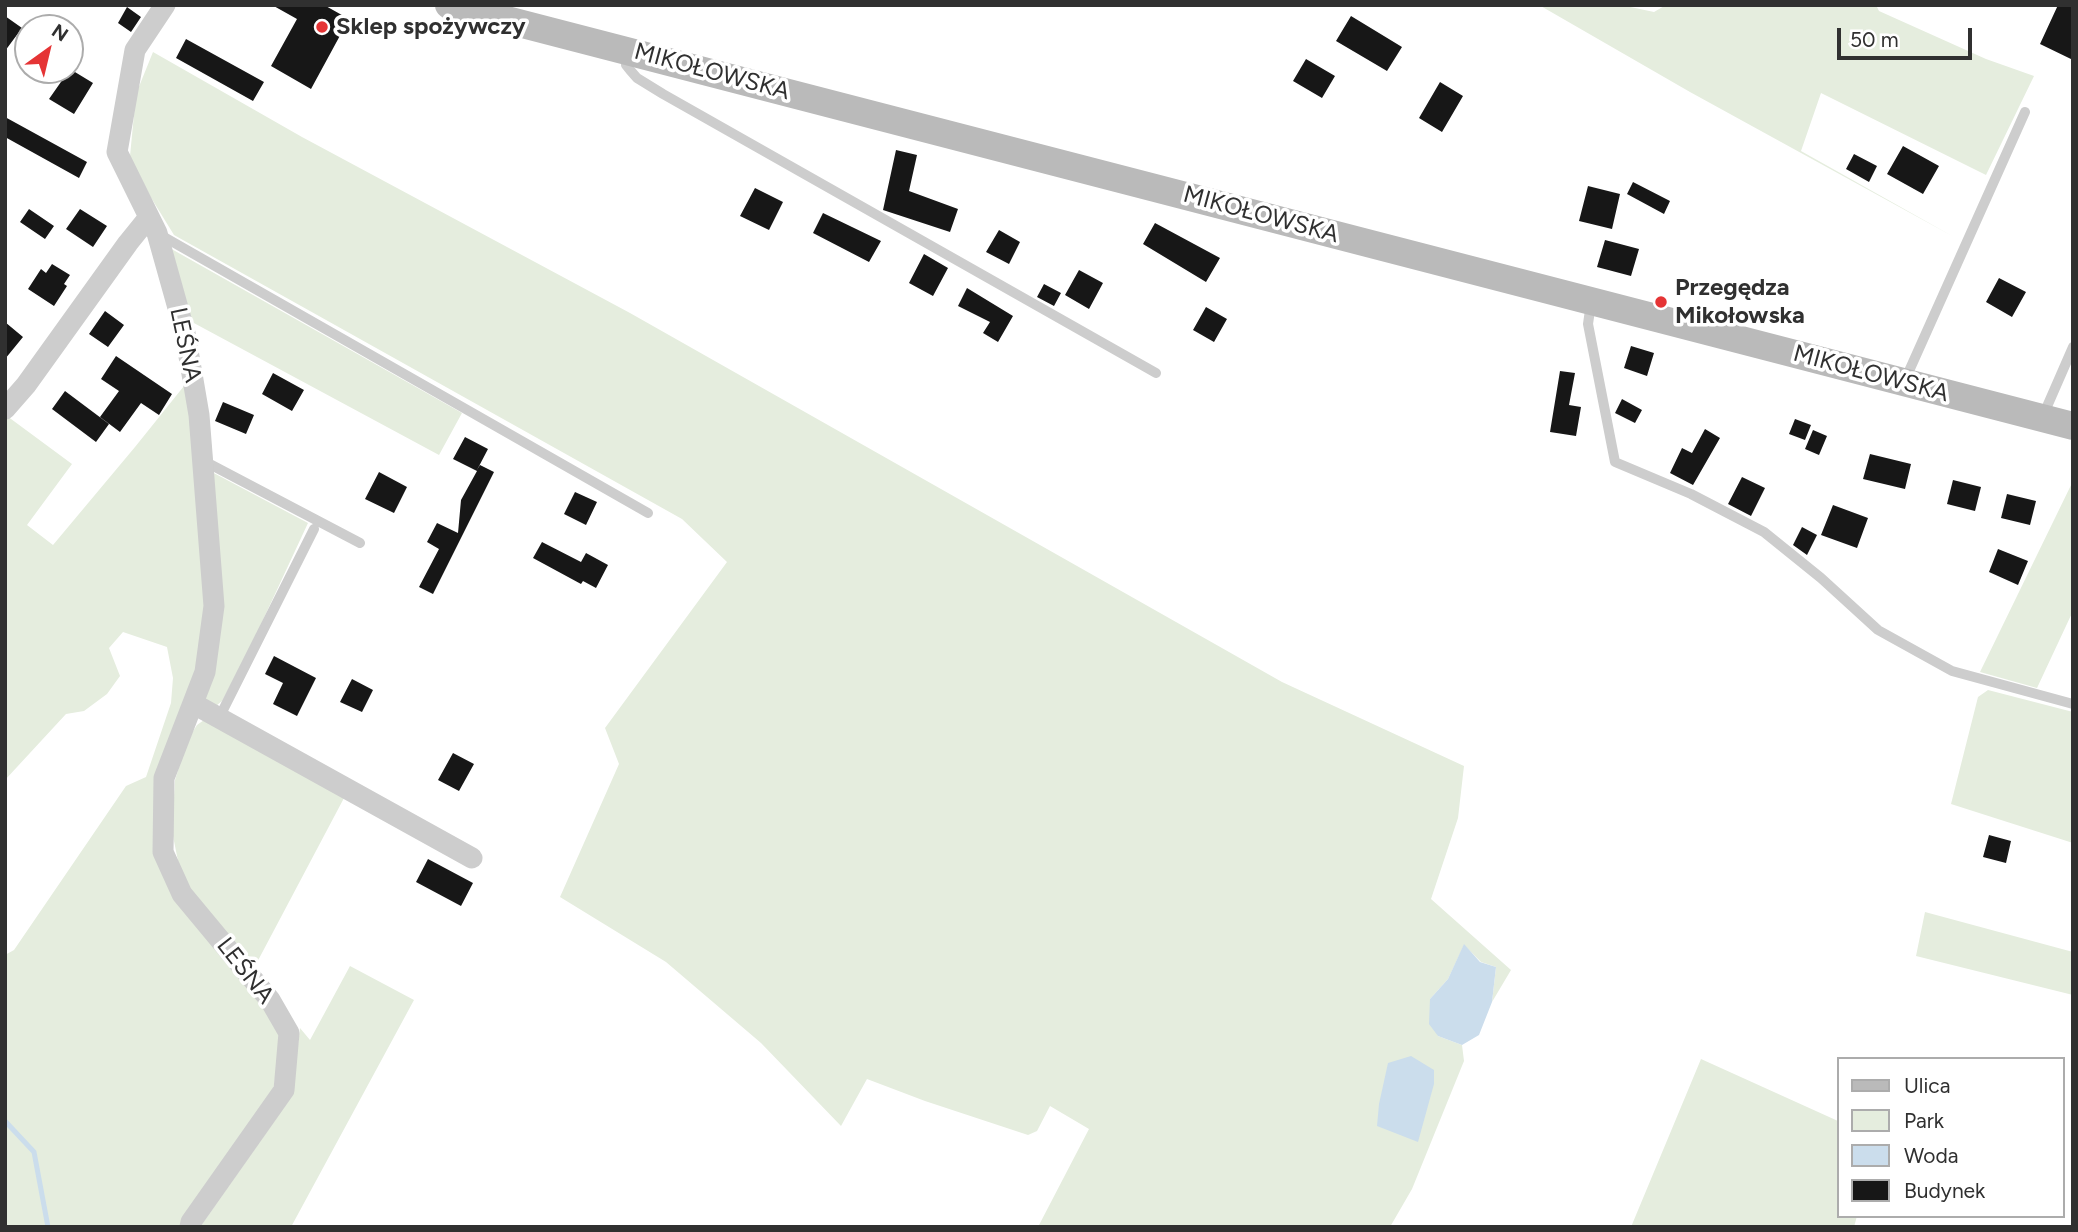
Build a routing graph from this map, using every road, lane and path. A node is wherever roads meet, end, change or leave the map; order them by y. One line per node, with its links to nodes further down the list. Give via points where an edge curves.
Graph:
1 (165, 5): 5 (street, LEŚNA, via 135,50 117,152)
2 (449, 5): 3 (main road, MIKOŁOWSKA)
3 (629, 51): 6 (main road, MIKOŁOWSKA); 8 (lane, via 626,65 663,94)
4 (2025, 112): 9 (lane)
5 (153, 225): 10 (street, via 128,243); 13 (street, LEŚNA, via 185,333); 14 (lane)
6 (1592, 300): 9 (main road, MIKOŁOWSKA); 18 (lane, via 1588,324 1615,463 1764,532 1878,630 1952,671)
7 (2073, 347): 11 (lane)
8 (1156, 373)
9 (1904, 383): 11 (main road, MIKOŁOWSKA)
10 (5, 410)
11 (2042, 418): 12 (main road, MIKOŁOWSKA)
12 (2073, 426)
13 (202, 460): 16 (lane); 17 (street, LEŚNA, via 214,606 205,672)
14 (648, 513)
15 (314, 530): 19 (lane)
16 (360, 543)
17 (194, 704): 19 (street); 21 (street, LEŚNA, via 164,778 163,852 182,894 270,1000 289,1033 284,1090)
18 (2073, 704)
19 (219, 718): 20 (street)
20 (472, 858)
21 (190, 1227)

